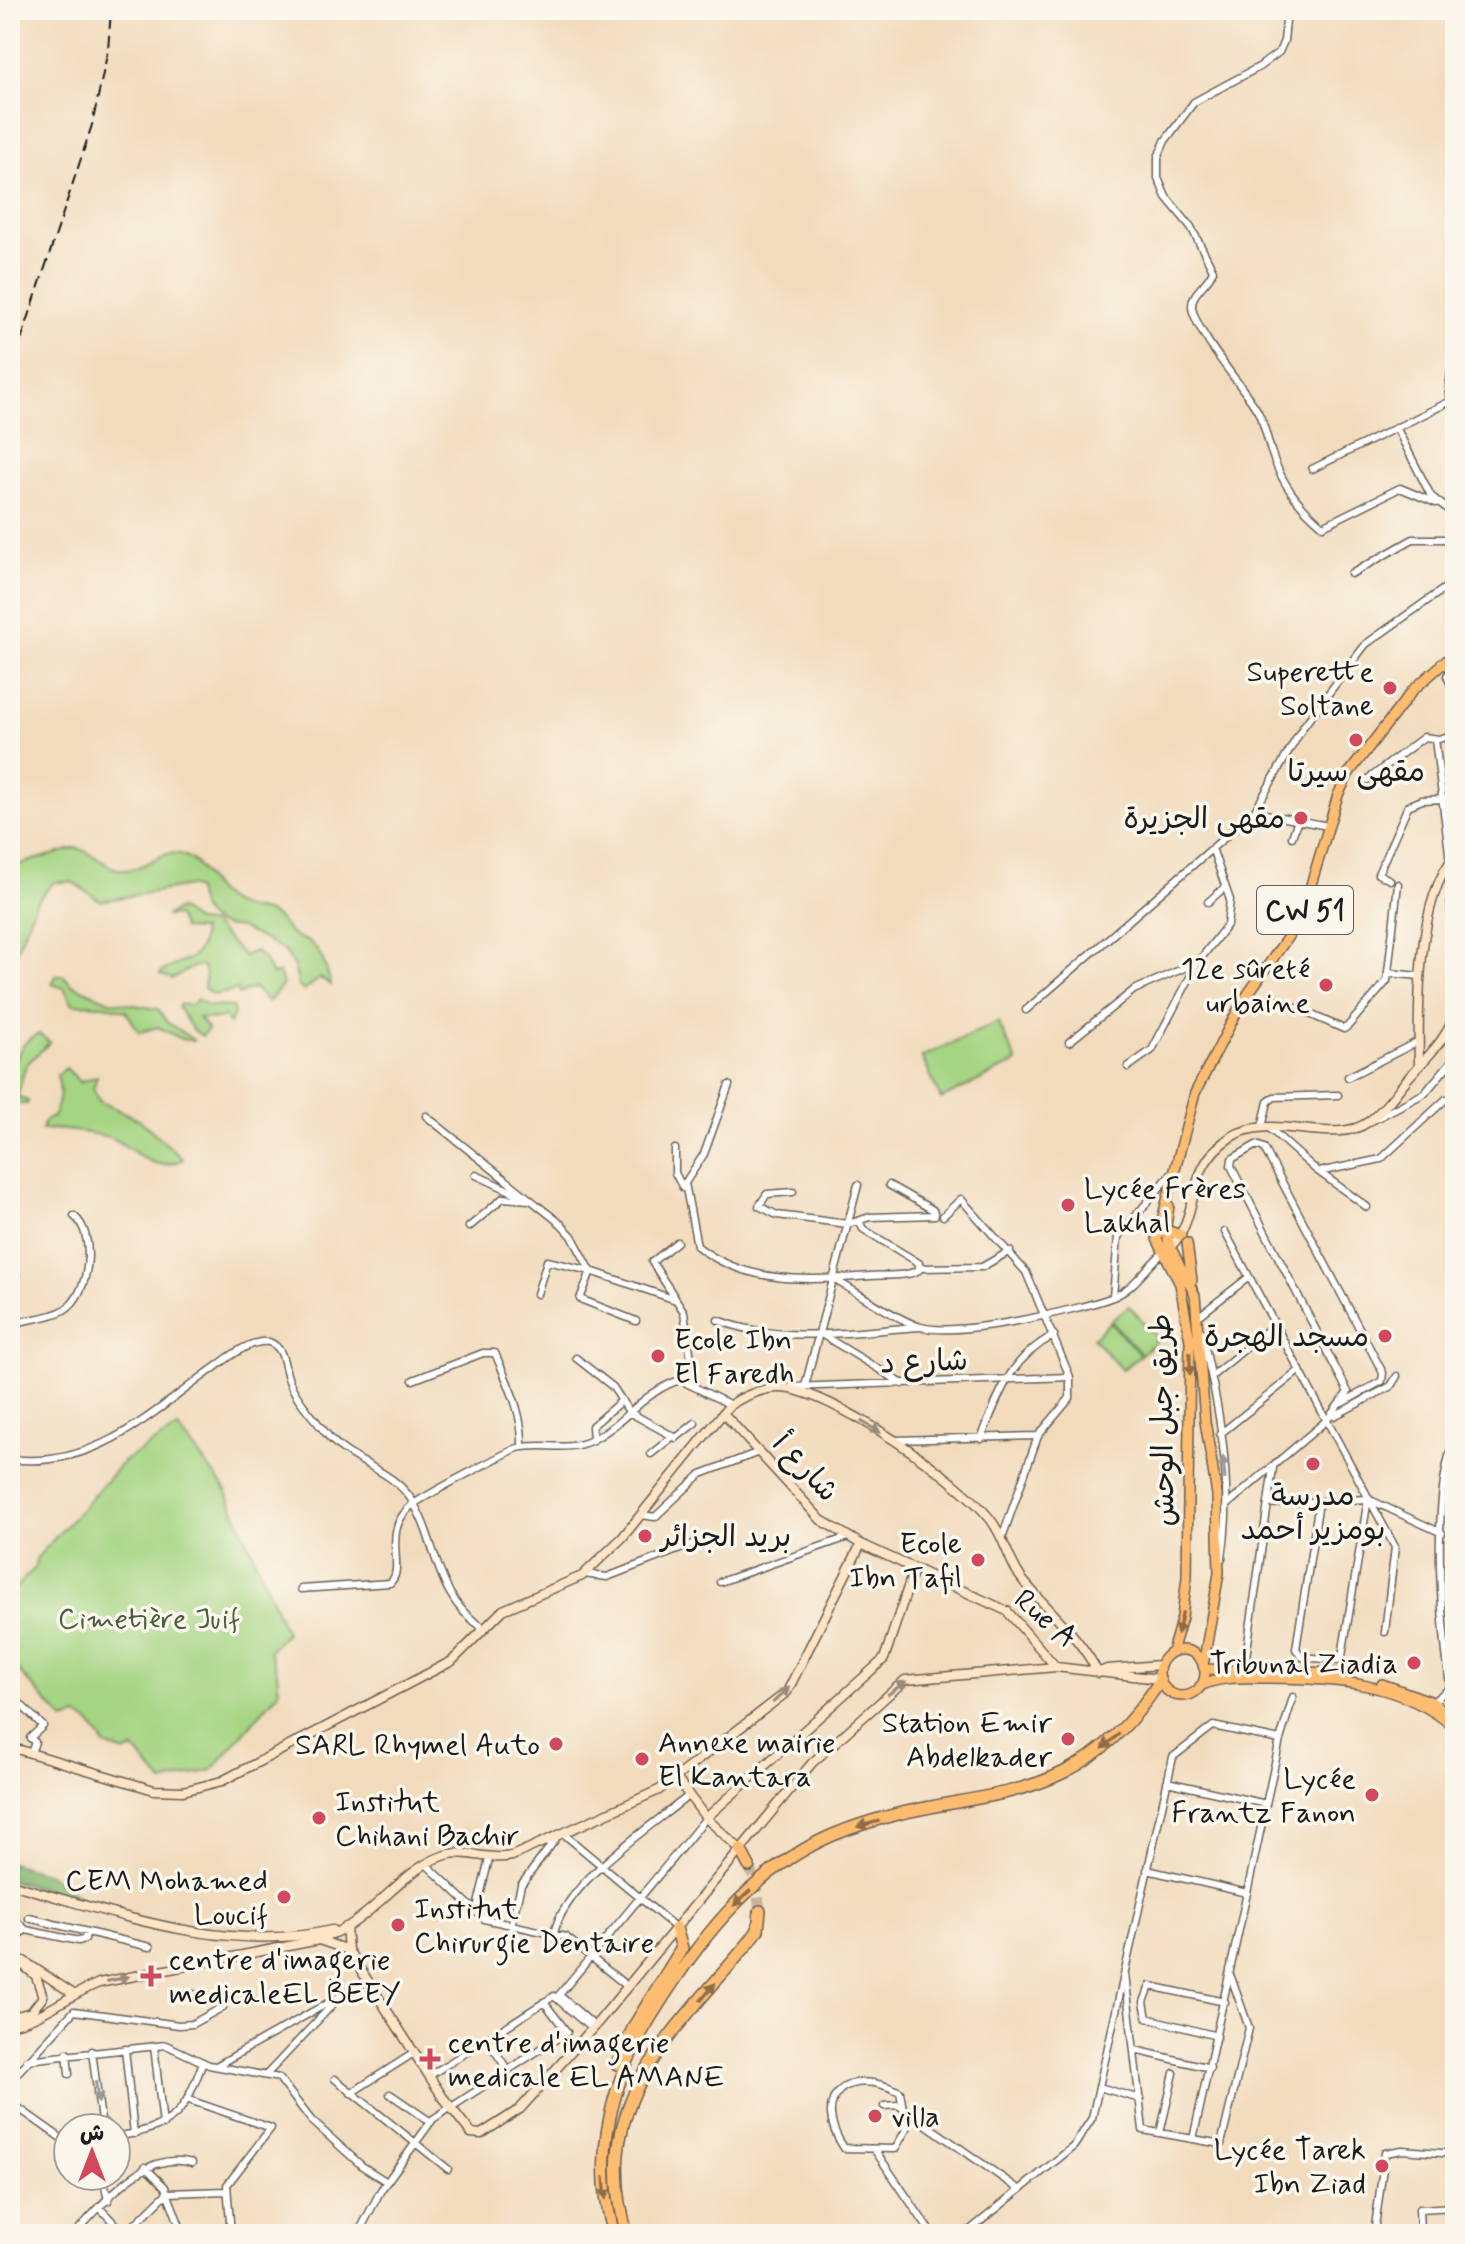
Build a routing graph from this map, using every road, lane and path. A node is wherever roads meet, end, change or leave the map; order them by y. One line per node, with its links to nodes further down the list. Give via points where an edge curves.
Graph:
1 (1287, 10): 7 (street, via 1279,52 1194,102 1158,157 1158,178 1166,197 1191,227 1213,270 1193,298 1192,311 1227,372 1258,412 1289,492 1323,526 1400,488)
2 (1455, 344): 3 (street)
3 (1451, 401): 4 (street); 5 (street)
4 (1455, 410)
5 (1396, 427): 6 (street); 7 (street)
6 (1312, 469)
7 (1436, 503): 8 (street)
8 (1455, 515)
9 (1455, 539): 10 (street, via 1413,539)
10 (1351, 574)
11 (1455, 581): 21 (street, via 1366,644 1303,727)
12 (1455, 653): 13 (main road, طريق جبل الوحش / CW 51)
13 (1441, 663): 14 (main road); 24 (main road, طريق جبل الوحش / CW 51, via 1413,690 1349,773)
14 (1453, 670): 15 (street, via 1447,676)
15 (1455, 685)
16 (1455, 734): 17 (street)
17 (1435, 739): 18 (street, via 1424,737); 19 (street)
18 (1367, 780)
19 (1444, 799): 23 (street); 28 (street, via 1414,802 1403,814 1378,874)
20 (1455, 810): 23 (street)
21 (1254, 812): 22 (street); 26 (street)
22 (1298, 820): 24 (street); 25 (street)
23 (1446, 820): 27 (street)
24 (1328, 826): 53 (main road, طريق جبل الوحش / CW 51, via 1301,918 1241,1004 1195,1093)
25 (1292, 837)
26 (1212, 848): 30 (street); 38 (street)
27 (1452, 859): 31 (main road); 36 (main road, via 1438,882)
28 (1390, 880)
29 (1398, 884): 34 (street)
30 (1225, 887): 32 (street); 33 (street, via 1231,909 1227,925)
31 (1453, 889): 35 (main road)
32 (1208, 902)
33 (1198, 962): 41 (street, via 1134,990); 43 (street, via 1152,1050)
34 (1389, 973): 36 (street); 37 (street, via 1384,987 1344,1029)
35 (1455, 975)
36 (1419, 976): 40 (main road)
37 (1275, 999)
38 (1026, 1010)
39 (1455, 1013): 44 (main road)
40 (1419, 1041): 44 (main road); 45 (street)
41 (1069, 1042)
42 (1455, 1057): 50 (street, via 1425,1093)
43 (1128, 1067)
44 (1419, 1067): 50 (main road)
45 (1348, 1077)
46 (729, 1085): 59 (street)
47 (1338, 1095): 51 (street, via 1274,1097 1268,1102)
48 (1446, 1099): 54 (street, via 1381,1159)
49 (426, 1116): 61 (street)
50 (1368, 1123): 51 (main road, via 1341,1130)
51 (1265, 1127): 54 (street); 70 (main road, via 1234,1135 1205,1163 1195,1180)
52 (675, 1149): 59 (street, via 675,1173)
53 (1175, 1170): 56 (main road, طريق جبل الوحش / CW 51); 84 (street, via 1118,1237)
54 (1319, 1172): 62 (street)
55 (476, 1175): 61 (street)
56 (1171, 1182): 68 (main road); 75 (main road, طريق جبل الوحش, via 1157,1239)
57 (858, 1185): 66 (street)
58 (889, 1185): 65 (street, via 935,1215)
59 (685, 1191): 72 (street)
60 (793, 1192): 66 (street, via 767,1194 759,1206 777,1215)
61 (530, 1200): 67 (street, via 503,1198); 77 (street, via 572,1236)
62 (1367, 1207)
63 (74, 1216): 91 (street, via 88,1240 75,1298 63,1310)
64 (943, 1216): 73 (street, via 961,1199)
65 (859, 1221): 66 (street); 76 (street)
66 (848, 1224): 80 (street)
67 (469, 1227)
68 (1166, 1230): 70 (main road); 75 (main road)
69 (1225, 1232): 79 (street)
70 (1184, 1239): 75 (main road); 81 (main road)
71 (677, 1242): 85 (street, via 652,1262)
72 (697, 1246): 74 (street); 80 (street, via 754,1273)
73 (1010, 1251): 76 (street, via 982,1267); 86 (street)
74 (688, 1253)
75 (1169, 1255): 81 (main road); 84 (street); 142 (main road, طريق جبل الوحش, one-way to 142, via 1186,1301 1191,1395 1187,1577)
76 (920, 1268): 80 (street, via 914,1273)
77 (591, 1271): 83 (street, via 547,1261); 85 (street); 88 (street, via 580,1299)
78 (16, 1275): 82 (street)
79 (1249, 1277): 89 (street); 90 (street)
80 (835, 1280): 92 (street); 93 (street)
81 (1192, 1284): 89 (main road)
82 (10, 1285)
83 (537, 1294)
84 (1113, 1297): 86 (street)
85 (676, 1300): 103 (street, via 684,1312)
86 (1045, 1314): 92 (street, via 999,1324); 94 (street)
87 (718, 1320): 93 (street, via 758,1332)
88 (636, 1321)
89 (1200, 1322): 97 (street, طريق جبل الوحش); 136 (main road, طريق جبل الوحش)
90 (1275, 1324): 96 (street); 97 (street)
91 (10, 1325)
92 (920, 1327): 93 (street)
93 (818, 1333): 102 (street); 104 (street)
94 (1054, 1335): 99 (street); 101 (street, via 1032,1347)
95 (576, 1358): 105 (street, via 613,1387)
96 (1300, 1370): 110 (street); 112 (street)
97 (1212, 1376): 112 (street, طريق جبل الوحش)
98 (1397, 1376): 110 (street, via 1391,1386)
99 (1070, 1377): 101 (street, شارع د); 113 (street, via 1072,1389 1065,1406)
100 (413, 1380): 119 (street, via 495,1353 523,1427)
101 (1006, 1380): 102 (street, شارع د); 116 (street)
102 (903, 1384): 104 (street, شارع د)
103 (695, 1386): 107 (street); 108 (street, via 676,1381 641,1399)
104 (804, 1390): 107 (main road, via 779,1388); 118 (main road, one-way to 118)
105 (620, 1402): 108 (street); 117 (street, via 592,1426)
106 (1342, 1403): 106 (street, via 1347,1385 1231,1166 1232,1159 1256,1145 1264,1148 1383,1373 1382,1381); 110 (street)
107 (731, 1405): 109 (main road)
108 (629, 1412): 115 (street); 117 (street)
109 (723, 1413): 120 (main road, شارع أ); 129 (main road)
110 (1327, 1420): 123 (street); 124 (street)
111 (695, 1423): 115 (street)
112 (1220, 1434): 127 (street, طريق جبل الوحش, one-way to 112)
113 (1038, 1436): 116 (street); 133 (street)
114 (1455, 1437): 130 (street, via 1445,1475)
115 (671, 1438): 121 (street)
116 (981, 1439): 118 (street)
117 (593, 1440): 119 (street, via 568,1447)
118 (892, 1440): 133 (main road, via 972,1500)
119 (522, 1447): 126 (street)
120 (759, 1452): 129 (street, via 701,1474 655,1517); 131 (main road, شارع أ, via 821,1520)
121 (651, 1454)
122 (10, 1459): 126 (street, via 34,1462 97,1449 247,1346 269,1342 278,1347 292,1388 328,1436 357,1461 387,1476)
123 (1273, 1468): 127 (street); 128 (street)
124 (1368, 1499): 125 (street); 130 (street); 141 (street, via 1395,1547); 143 (street, via 1342,1656)
125 (1319, 1502): 128 (street); 143 (street, via 1296,1649 1302,1657)
126 (413, 1503): 139 (street, via 395,1526 396,1573 390,1583); 140 (street, via 459,1610)
127 (1228, 1504): 136 (street, طريق جبل الوحش)
128 (1268, 1504): 147 (street)
129 (642, 1515): 137 (main road)
130 (1442, 1533): 152 (street)
131 (848, 1537): 134 (main road, شارع أ); 138 (street)
132 (709, 1538): 137 (street, via 607,1577)
133 (1002, 1541): 149 (main road, via 1022,1580 1076,1639)
134 (861, 1544): 135 (main road, شارع أ); 160 (main road, one-way to 134, via 787,1692)
135 (914, 1569): 145 (main road, Rue A, via 1007,1611); 164 (main road, via 884,1659)
136 (1219, 1573): 146 (main road, طريق جبل الوحش)
137 (584, 1574): 140 (main road, via 503,1610)
138 (720, 1582)
139 (301, 1589)
140 (484, 1628): 159 (main road, via 440,1668 204,1787 154,1790)
141 (1385, 1632)
142 (1172, 1652): 144 (main road); 146 (main road, via 1191,1652)
143 (1320, 1659): 148 (street)
144 (1160, 1665): 149 (main road); 150 (main road)
145 (1056, 1667): 149 (main road, Rue A); 167 (main road, one-way to 145, via 836,1737 905,1680)
146 (1204, 1667): 147 (main road); 151 (main road)
147 (1244, 1671): 148 (main road)
148 (1321, 1671): 155 (main road, via 1370,1680)
149 (1098, 1673): 150 (main road)
150 (1160, 1680): 151 (main road, via 1166,1690 1180,1696); 241 (highway, one-way to 241, via 1116,1737 1060,1776 1002,1795 852,1828 803,1850 758,1882 706,1934 642,2033 616,2091)
151 (1200, 1686): 155 (main road, via 1223,1678 1336,1679)
152 (1450, 1688): 155 (street); 156 (street)
153 (1293, 1697): 157 (street)
154 (10, 1703): 159 (street, via 15,1699 43,1726 30,1738 35,1742)
155 (1429, 1705): 156 (main road)
156 (1453, 1721)
157 (1280, 1740): 161 (street, via 1213,1726 1173,1757); 163 (street)
158 (10, 1747): 159 (main road)
159 (31, 1753)
160 (676, 1778): 162 (main road); 165 (main road)
161 (1167, 1782): 163 (street); 172 (street)
162 (688, 1796): 164 (main road); 171 (street)
163 (1266, 1804): 174 (street)
164 (706, 1818): 167 (main road); 175 (street)
165 (565, 1835): 166 (main road); 171 (street)
166 (555, 1840): 168 (main road); 180 (street, via 521,1885)
167 (740, 1849): 170 (highway); 182 (main road)
168 (489, 1859): 169 (main road, via 454,1853); 177 (street)
169 (426, 1864): 177 (street); 181 (main road)
170 (749, 1866)
171 (601, 1867): 175 (street); 185 (street, via 559,1914)
172 (1147, 1870): 174 (street); 195 (street)
173 (10, 1884): 186 (main road, via 155,1923)
174 (1247, 1893): 196 (street)
175 (640, 1896): 182 (street); 194 (street)
176 (760, 1911): 263 (highway, one-way to 176, via 617,2183 628,2100 664,2044 758,1930)
177 (476, 1912): 180 (street)
178 (10, 1915): 183 (street)
179 (29, 1918): 184 (street)
180 (511, 1925): 185 (street); 189 (street)
181 (347, 1927): 186 (main road, via 300,1935); 188 (main road); 191 (main road)
182 (676, 1928): 198 (main road); 241 (highway, via 682,1948 634,2026 614,2073)
183 (26, 1930): 184 (street, via 79,1941); 187 (street)
184 (86, 1932): 190 (street)
185 (554, 1934): 194 (street)
186 (231, 1936): 193 (main road, via 244,1945)
187 (10, 1939)
188 (319, 1940): 191 (main road); 193 (main road)
189 (507, 1943)
190 (150, 1947)
191 (348, 1950): 197 (main road)
192 (10, 1953): 199 (main road); 204 (main road, via 36,1976 43,1997 31,2012)
193 (231, 1955): 199 (main road, one-way to 193)
194 (593, 1957): 198 (street); 202 (street, via 559,1995 590,2022 588,2026 554,1996)
195 (1124, 1968): 210 (street); 225 (street)
196 (1231, 1977): 203 (street); 242 (street, via 1249,2028 1221,2144)
197 (367, 1981): 201 (street); 213 (main road)
198 (628, 1987): 231 (main road, via 520,2109 481,2134 471,2133)
199 (72, 1993): 205 (main road, via 48,2012)
200 (191, 1994): 214 (street, via 208,1996 223,2007 179,2025 74,2011)
201 (340, 1997): 216 (street); 221 (street)
202 (544, 2002): 207 (street); 218 (street, via 567,2032)
203 (1225, 2002): 206 (street); 206 (street, via 1150,1986 1144,2002 1147,2018)
204 (10, 2018)
205 (10, 2025)
206 (1217, 2036): 217 (street)
207 (487, 2039): 218 (street); 222 (street)
208 (154, 2046): 209 (street); 215 (street, via 166,2045); 237 (street)
209 (125, 2049): 211 (street); 240 (street)
210 (1135, 2050): 217 (street); 228 (street)
211 (92, 2051): 212 (street); 234 (street, one-way to 234)
212 (67, 2053): 214 (street); 220 (street)
213 (414, 2053): 222 (main road); 226 (street)
214 (27, 2060): 224 (street)
215 (203, 2062): 216 (street); 229 (street)
216 (216, 2066): 221 (street)
217 (1210, 2068): 242 (street)
218 (507, 2069): 231 (street)
219 (1174, 2073): 239 (street)
220 (69, 2074)
221 (267, 2074): 249 (street, via 279,2078 311,2120)
222 (429, 2076): 231 (main road)
223 (335, 2079): 226 (street)
224 (10, 2081)
225 (1099, 2087): 228 (street); 250 (street, via 1084,2134)
226 (351, 2093): 243 (street)
227 (390, 2094): 236 (street)
228 (1140, 2099): 239 (street, via 1143,2130)
229 (189, 2100): 237 (street, via 178,2117); 251 (street, via 271,2128)
230 (10, 2102): 238 (street)
231 (450, 2105): 236 (street)
232 (884, 2106): 233 (street)
233 (903, 2109): 235 (street); 244 (street, via 900,2092 879,2081 847,2083 838,2094 830,2112 844,2148)
234 (100, 2112)
235 (914, 2116): 244 (street, via 895,2149); 250 (street)
236 (431, 2122): 243 (street)
237 (163, 2125): 240 (street)
238 (52, 2132)
239 (1160, 2133): 242 (street)
240 (134, 2134)
241 (605, 2139): 262 (highway, one-way to 262)
242 (1193, 2139)
243 (414, 2145): 248 (street); 249 (street)
244 (874, 2149): 264 (street)
245 (1455, 2154): 266 (street, via 1385,2153)
246 (192, 2163): 247 (street, via 166,2160)
247 (145, 2167): 253 (street); 254 (street)
248 (448, 2169)
249 (387, 2182): 261 (street)
250 (1020, 2190): 265 (street)
251 (226, 2191): 253 (street); 260 (street)
252 (106, 2192): 254 (street)
253 (167, 2193): 258 (street); 259 (street)
254 (108, 2201): 256 (street)
255 (1455, 2207): 267 (street, via 1419,2209)
256 (100, 2208): 257 (street); 258 (street)
257 (74, 2234)
258 (124, 2234)
259 (183, 2234)
260 (231, 2234)
261 (358, 2234)
262 (614, 2234)
263 (627, 2234)
264 (932, 2234)
265 (965, 2234)
266 (1374, 2234)
267 (1420, 2234)

